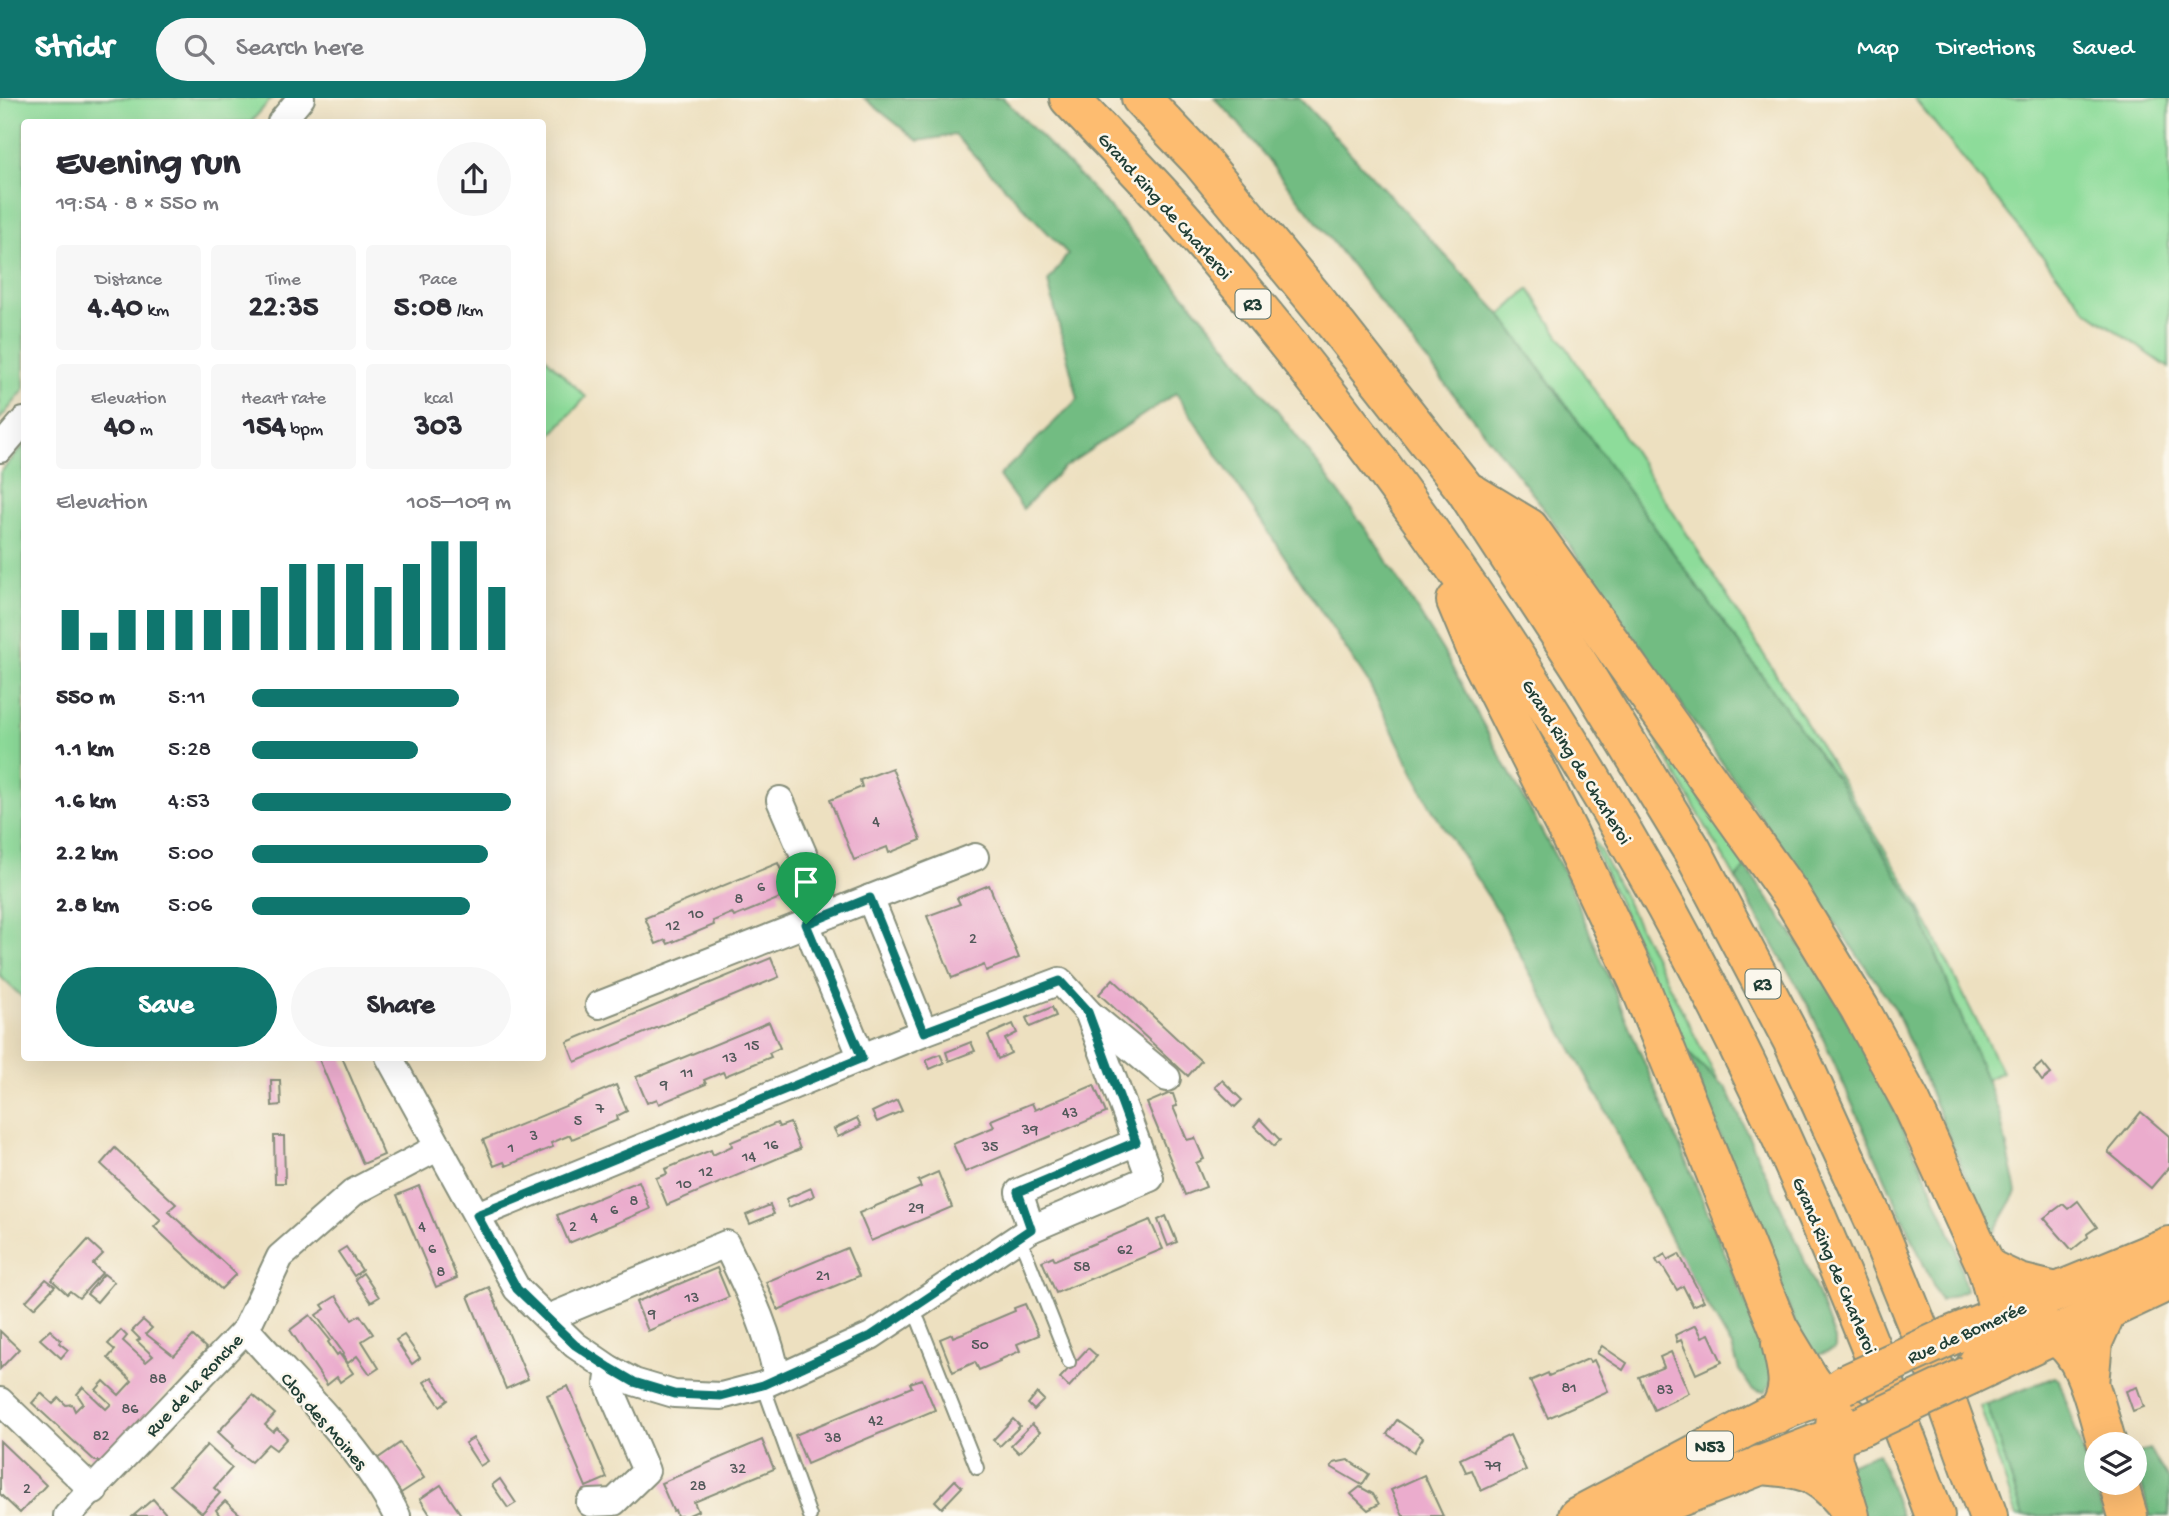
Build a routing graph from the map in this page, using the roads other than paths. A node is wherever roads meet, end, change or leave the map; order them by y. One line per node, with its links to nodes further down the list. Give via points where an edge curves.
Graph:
1 (301, 98): 4 (street)
2 (1069, 98): 8 (main road, Grand Ring de Charleroi / R3, via 1162,197 1297,357)
3 (1141, 98): 7 (main road, R3, via 1209,170)
4 (284, 119)
5 (21, 424): 6 (street)
6 (0, 449)
7 (1465, 489): 24 (main road, via 1529,528 1792,897 1911,1102); 54 (main road, R3, via 1692,850 1792,1040 1937,1374)
8 (1423, 522): 30 (main road, via 1479,656 1638,981); 53 (main road, Grand Ring de Charleroi / R3, via 1542,699 1647,872 1747,1064 1832,1250)
9 (780, 800): 12 (street)
10 (975, 857): 11 (street)
11 (870, 898): 12 (street); 15 (street)
12 (818, 919): 13 (street); 16 (street)
13 (599, 1005)
14 (1088, 1012): 15 (street, via 1060,981); 18 (street); 19 (street)
15 (924, 1032): 16 (street)
16 (862, 1058): 21 (street)
17 (392, 1061): 20 (street)
18 (1167, 1078)
19 (1136, 1142): 22 (street, via 1018,1192); 22 (street, via 1150,1178)
20 (439, 1147): 21 (street); 31 (street, Rue de la Ronche, via 354,1192 281,1257)
21 (477, 1215): 29 (street, via 517,1289)
22 (1024, 1234): 27 (street); 34 (lane, via 1025,1251)
23 (2169, 1246): 26 (main road, Rue de Bomerée / N53)
24 (1987, 1268): 26 (main road, via 2019,1283); 33 (main road)
25 (2169, 1282): 28 (main road, Rue de Bomerée / N53)
26 (2056, 1292): 33 (main road, Rue de Bomerée / N53)
27 (911, 1309): 36 (street, via 871,1336); 43 (lane)
28 (2106, 1313): 32 (main road, Rue de Bomerée / N53); 37 (main road, via 2092,1342)
29 (548, 1318): 35 (street, via 575,1345); 36 (street, via 726,1244 772,1349)
30 (1778, 1327): 39 (main road, via 1810,1380); 40 (main road, via 1788,1384 1787,1399)
31 (246, 1329): 44 (street, Rue de la Ronche); 49 (street, Clos des Moines, via 353,1448)
32 (2056, 1336): 33 (main road); 33 (main road, Rue de Bomerée / N53); 37 (main road, via 2070,1348)
33 (1988, 1342): 39 (main road, Rue de Bomerée / N53, bridge)
34 (1069, 1362)
35 (610, 1368): 36 (street, via 634,1382 674,1394 721,1396); 46 (street, via 608,1383 646,1471 614,1502)
36 (770, 1382): 50 (lane)
37 (2089, 1384): 41 (main road)
38 (0, 1401): 44 (street)
39 (1839, 1410): 40 (main road, Rue de Bomerée / N53); 42 (main road, Rue de Bomerée / N53); 47 (main road, via 1832,1458)
40 (1777, 1414): 51 (main road, Rue de Bomerée / N53)
41 (2103, 1432)
42 (1760, 1465): 47 (main road, via 1814,1474 1829,1485); 52 (main road, Rue de Bomerée / N53)
43 (977, 1468)
44 (94, 1491): 48 (street, Rue de la Ronche)
45 (2122, 1495): 55 (main road)
46 (590, 1503)
47 (1848, 1511)
48 (67, 1516)
49 (397, 1516)
50 (810, 1516)
51 (1578, 1516)
52 (1631, 1516)
53 (1935, 1516)
54 (1987, 1516)
55 (2128, 1516)

